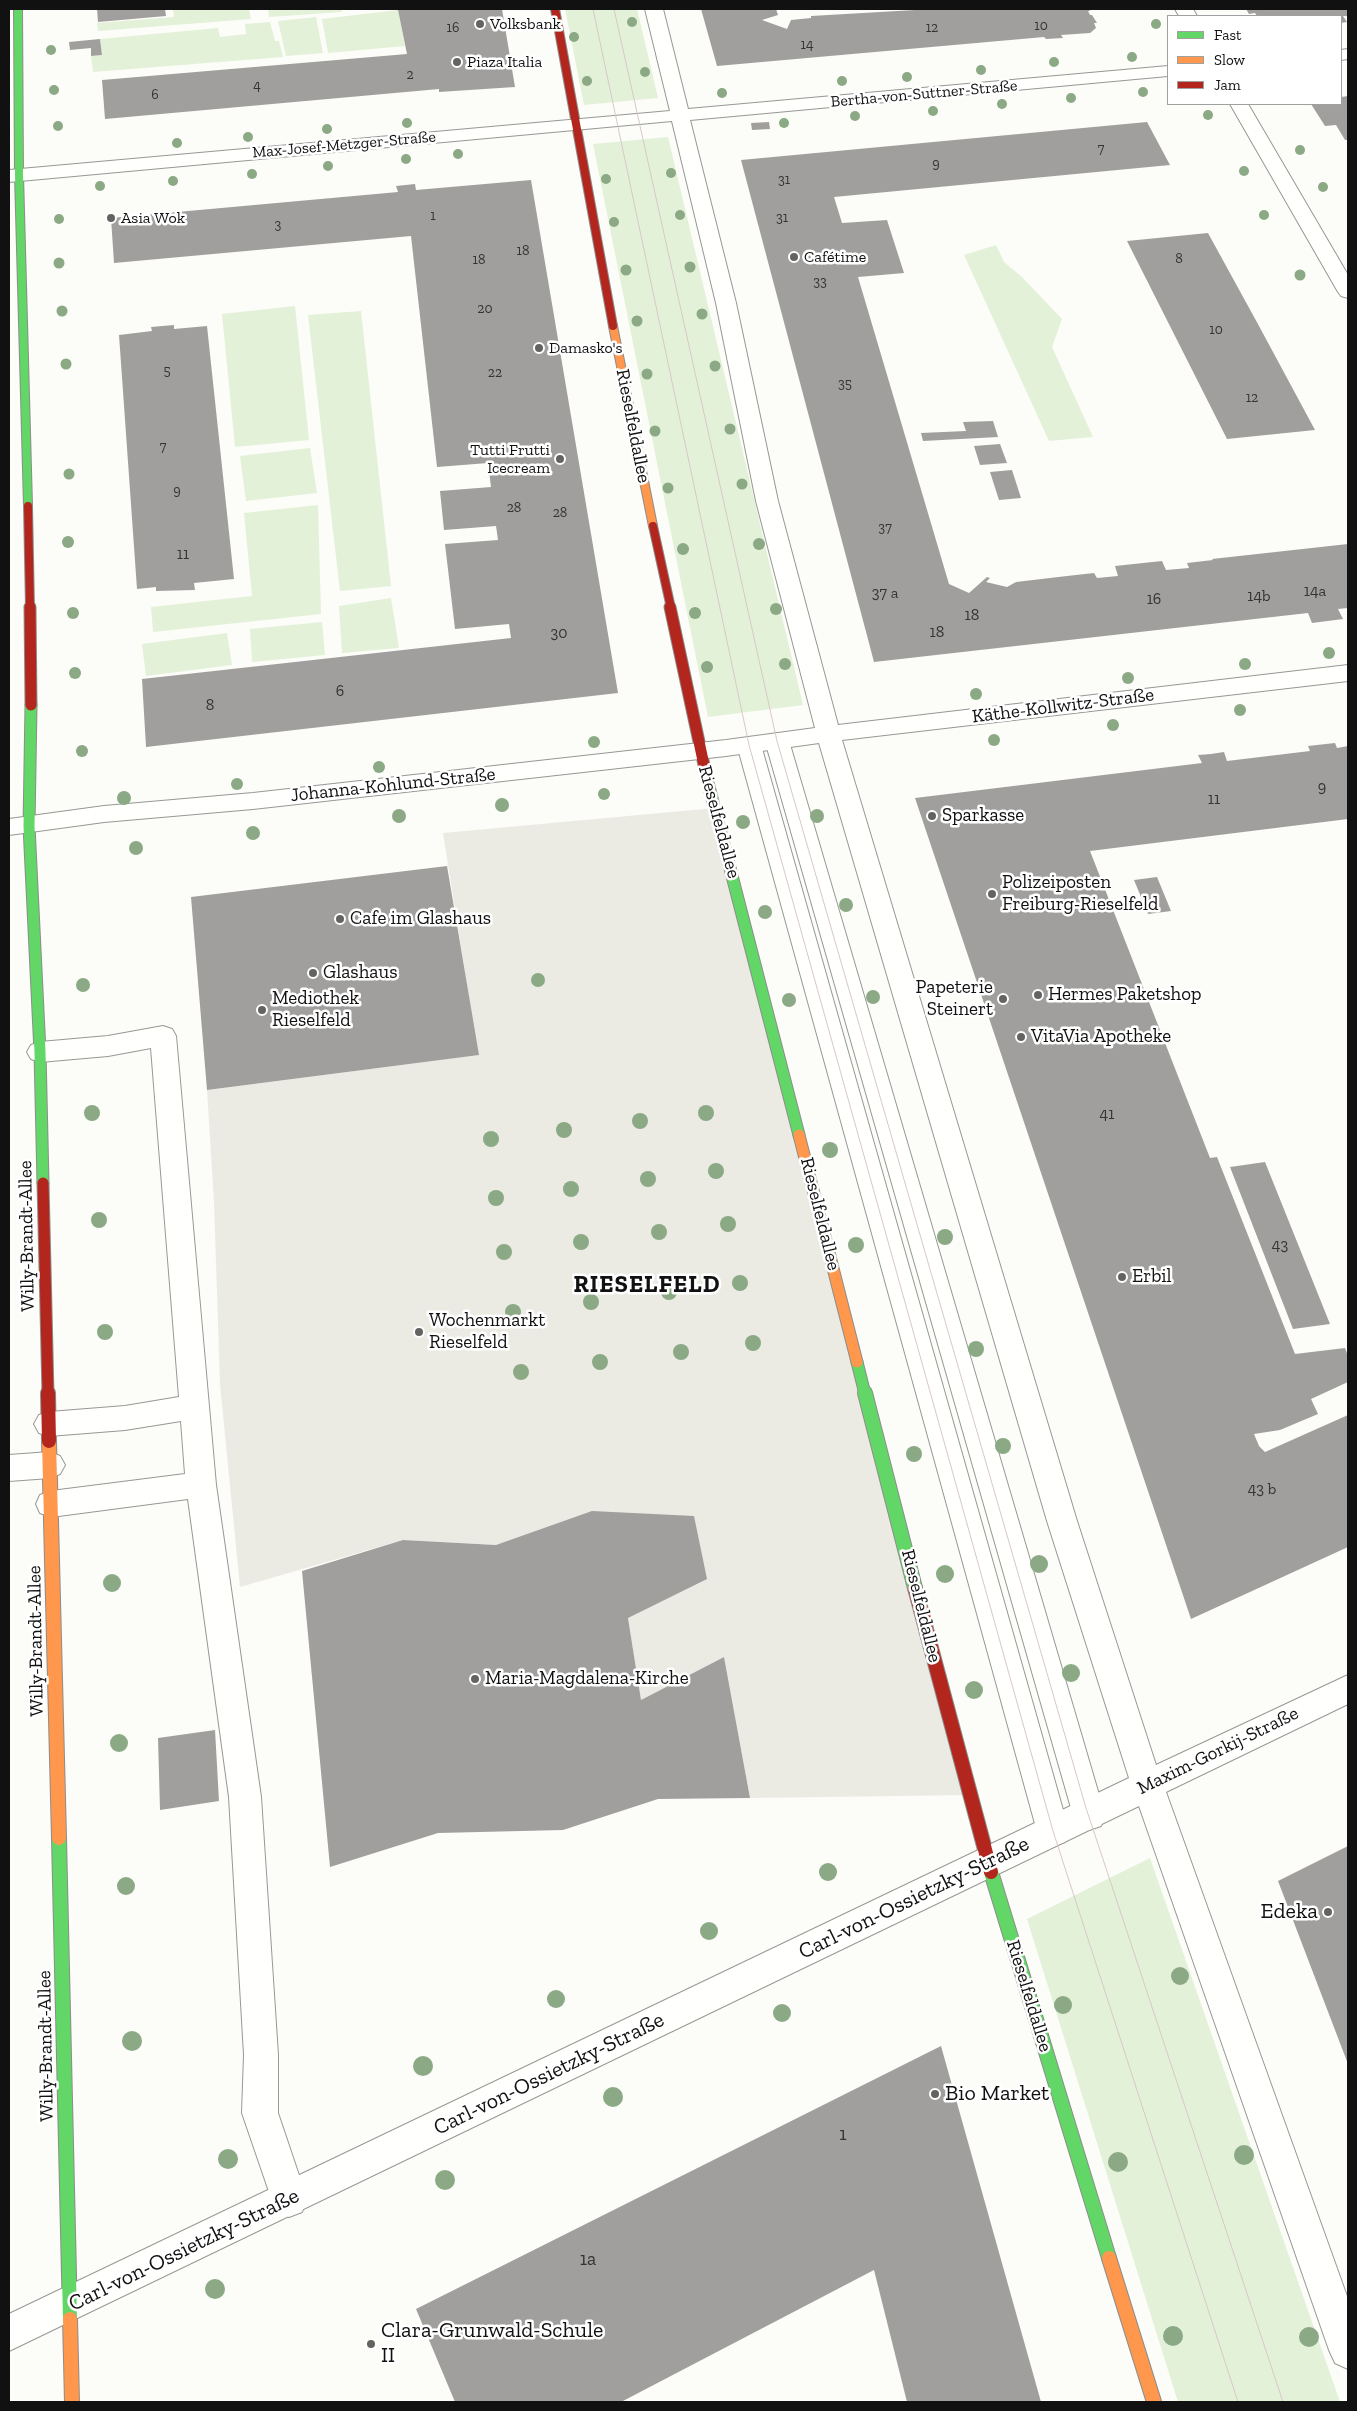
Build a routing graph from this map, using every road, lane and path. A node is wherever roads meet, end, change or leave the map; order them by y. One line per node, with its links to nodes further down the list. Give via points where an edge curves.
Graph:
1 (18, 9): 8 (street, Willy-Brandt-Allee)
2 (556, 9): 7 (street, Rieselfeldallee)
3 (654, 9): 6 (street)
4 (1167, 71): 6 (street, Bertha-von-Suttner-Straße)
5 (1240, 105): 9 (street)
6 (679, 116): 7 (street, Max-Josef-Metzger-Straße); 11 (street, via 726,303 767,501)
7 (575, 125): 8 (street, Max-Josef-Metzger-Straße); 13 (street, Rieselfeldallee)
8 (14, 176): 14 (street, Willy-Brandt-Allee, via 32,654)
9 (1348, 292)
10 (1348, 673): 11 (street, Käthe-Kollwitz-Straße)
11 (828, 734): 12 (street, Käthe-Kollwitz-Straße); 23 (street, via 1062,1521 1125,1722)
12 (763, 743): 13 (street, Johanna-Kohlund-Straße); 24 (street); 25 (street)
13 (700, 751): 14 (street, Johanna-Kohlund-Straße, via 253,801 104,814); 26 (street, Rieselfeldallee)
14 (19, 827): 15 (street, Willy-Brandt-Allee)
15 (40, 1052): 16 (street, via 108,1046 163,1036); 17 (street, Willy-Brandt-Allee)
16 (195, 1407): 17 (street, via 125,1418); 20 (street)
17 (49, 1424): 18 (street, Willy-Brandt-Allee)
18 (50, 1465): 19 (street); 21 (street, Willy-Brandt-Allee)
19 (9, 1468)
20 (201, 1486): 21 (street); 27 (street, via 245,1797 261,2055 260,2113)
21 (51, 1504): 28 (street, Willy-Brandt-Allee)
22 (1348, 1688): 23 (street, Maxim-Gorkij-Straße)
23 (1148, 1784): 24 (street, Maxim-Gorkij-Straße); 30 (street)
24 (1089, 1814): 25 (street, Carl-von-Ossietzky-Straße)
25 (1053, 1831): 26 (street, Carl-von-Ossietzky-Straße)
26 (989, 1862): 27 (street, Carl-von-Ossietzky-Straße); 32 (street, Rieselfeldallee)
27 (289, 2199): 28 (street, Carl-von-Ossietzky-Straße)
28 (69, 2305): 29 (street, Carl-von-Ossietzky-Straße); 31 (street, Willy-Brandt-Allee)
29 (9, 2333)
30 (1348, 2350)
31 (72, 2402)
32 (1154, 2402)

